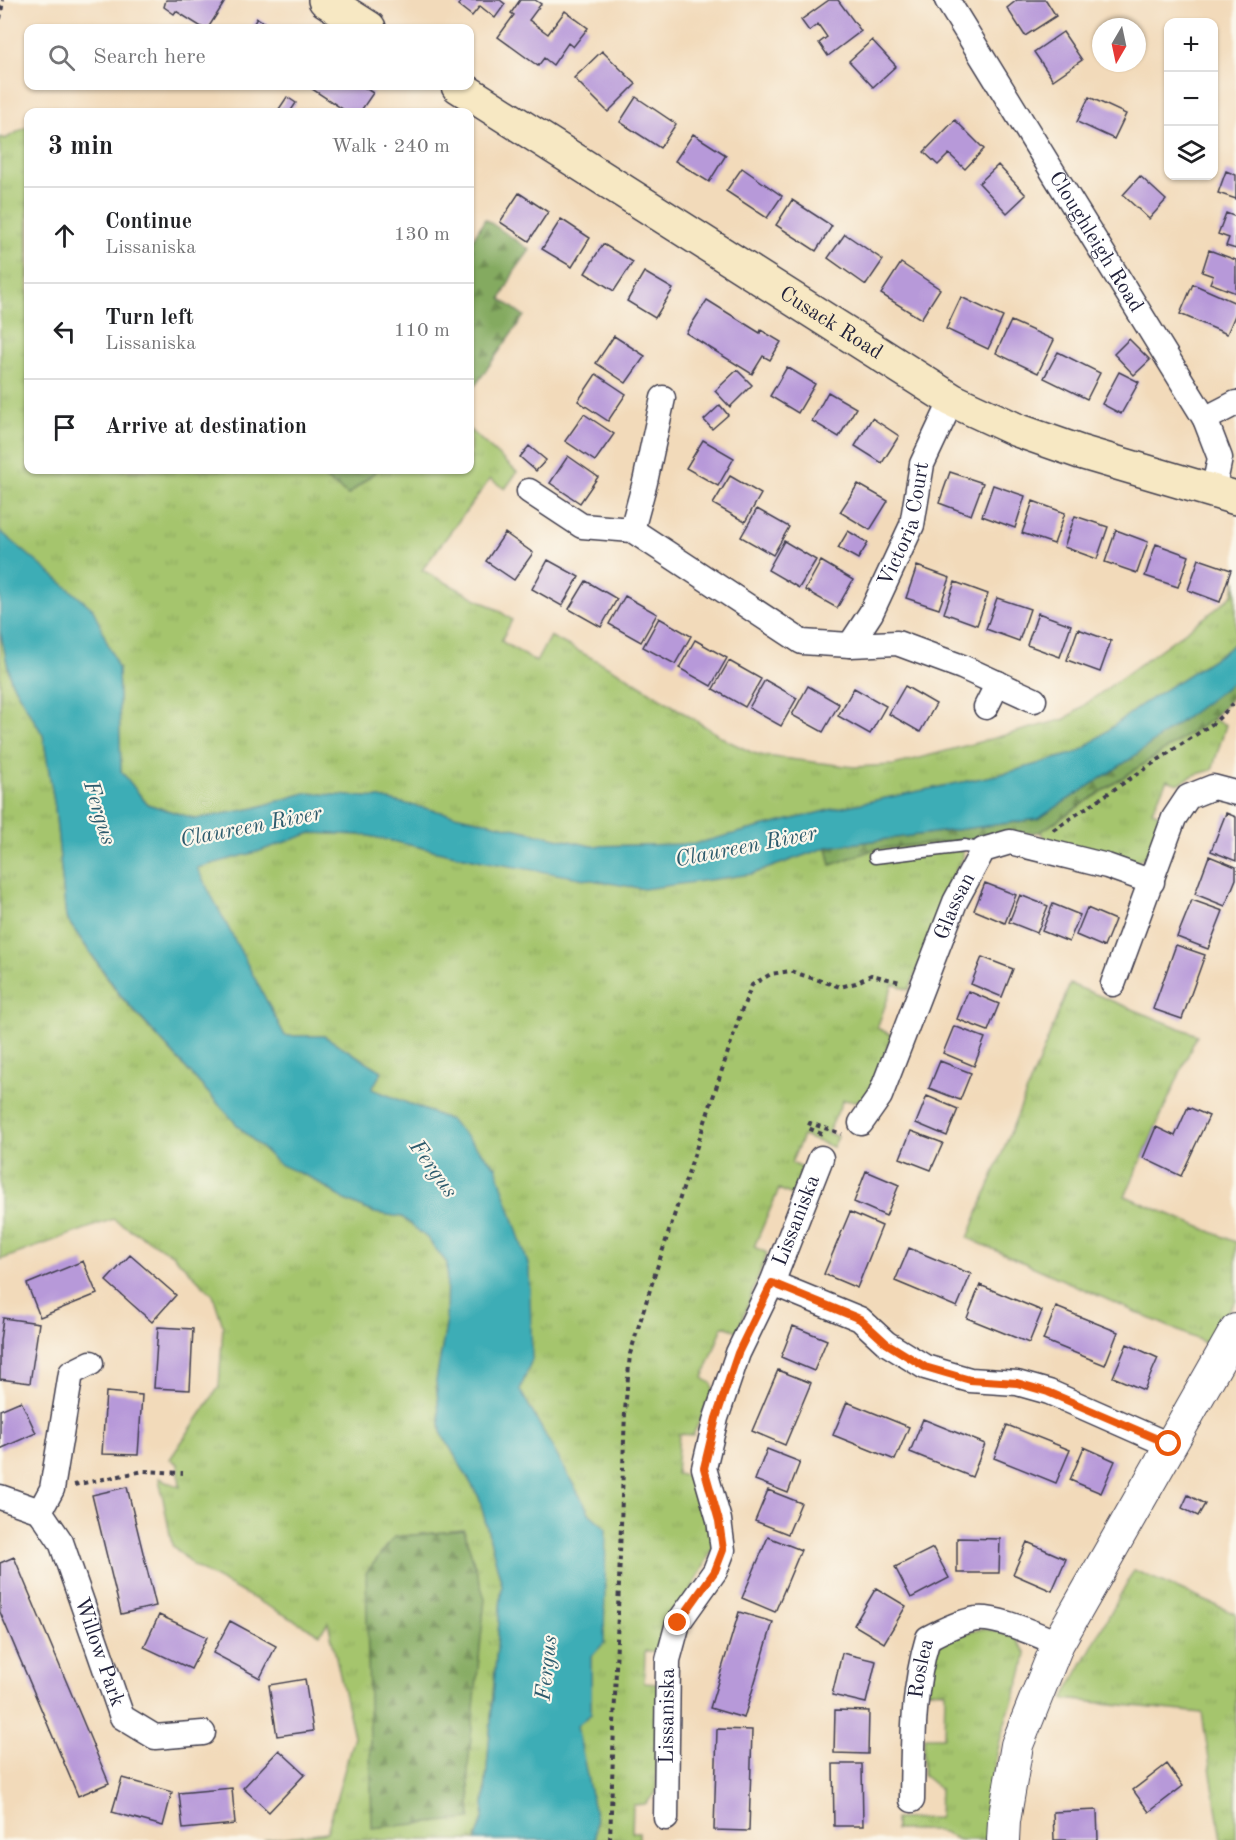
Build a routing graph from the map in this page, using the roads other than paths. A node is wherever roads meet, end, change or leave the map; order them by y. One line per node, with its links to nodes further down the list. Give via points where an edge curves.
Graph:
1 (325, 0): 3 (main road)
2 (947, 0): 8 (street, Cloughleigh Road)
3 (363, 24)
4 (464, 90): 6 (main road, Cusack Road)
5 (663, 398): 11 (street, via 667,428)
6 (952, 400): 10 (main road, Cusack Road, via 1017,430); 12 (street, Victoria Court, via 922,464 912,525 872,613)
7 (1236, 403): 8 (street)
8 (1205, 419): 10 (street, Cloughleigh Road, via 1220,458)
9 (529, 491): 11 (street, via 582,526)
10 (1224, 495)
11 (632, 530): 12 (street, via 802,642)
12 (850, 645): 13 (street, via 897,643)
13 (998, 683): 14 (street); 15 (street)
14 (1034, 700)
15 (986, 707)
16 (1236, 793): 19 (street, via 1214,787 1188,797 1174,818)
17 (983, 850): 18 (lane, via 965,846); 19 (street, Glassan, via 1010,842 1107,866); 21 (street, Glassan, via 955,902 880,1095)
18 (875, 857)
19 (1152, 882): 20 (street)
20 (1113, 984)
21 (861, 1123)
22 (821, 1158): 23 (street, Lissaniska)
23 (772, 1283): 26 (street, Lissaniska, via 860,1319 886,1343 925,1367 970,1380 1017,1383 1048,1392); 32 (street, Lissaniska, via 738,1353 704,1468 723,1550 715,1571 678,1623 668,1660)
24 (1236, 1330): 26 (street)
25 (91, 1363): 28 (street, via 71,1373 52,1489)
26 (1169, 1444): 29 (street)
27 (0, 1497): 28 (street)
28 (40, 1511): 30 (street, Willow Park, via 61,1542 122,1716 155,1737)
29 (1058, 1643): 31 (street, Roslea, via 1012,1625 978,1618 928,1638 915,1706); 33 (street, via 1017,1746)
30 (203, 1733)
31 (912, 1800)
32 (666, 1818)
33 (1003, 1840)

